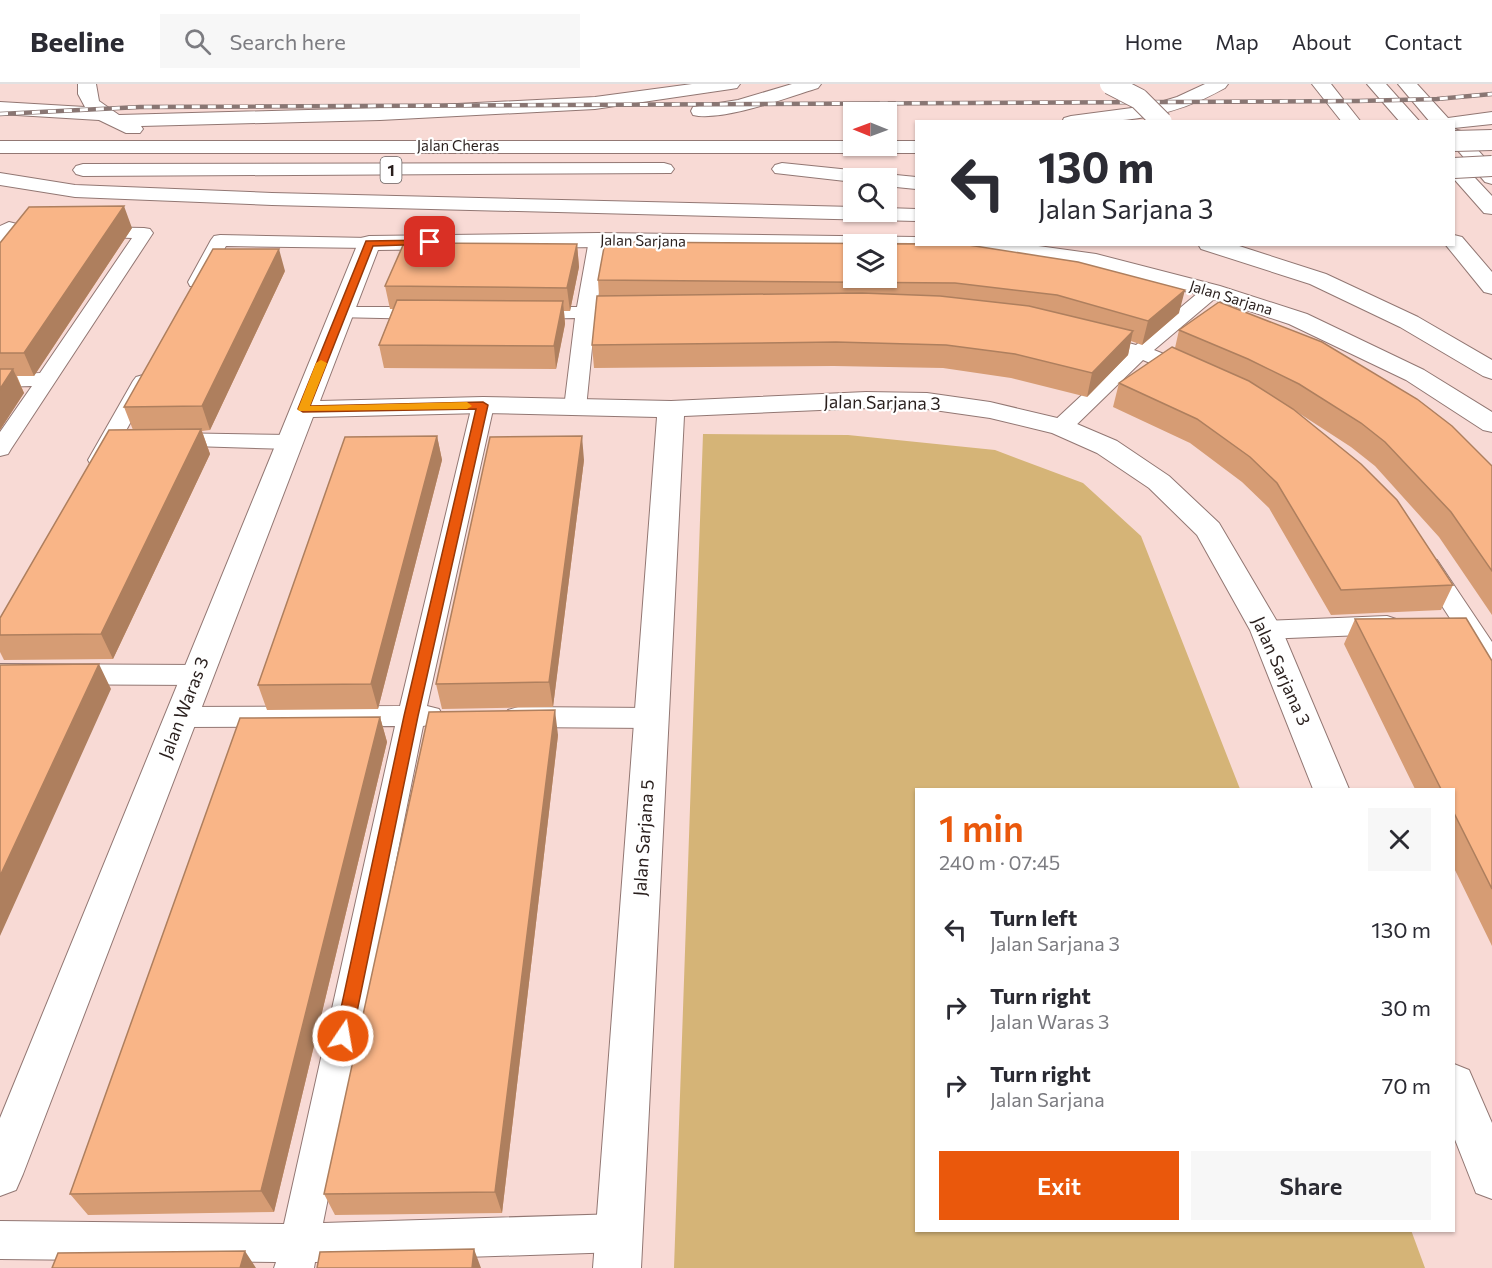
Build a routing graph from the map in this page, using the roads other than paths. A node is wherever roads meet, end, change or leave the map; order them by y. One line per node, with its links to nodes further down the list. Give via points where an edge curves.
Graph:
1 (87, 84): 12 (main road, via 86,91)
2 (731, 84): 13 (main road, via 595,103)
3 (812, 84): 11 (main road, via 740,105)
4 (1110, 84): 16 (main road, bridge, via 1150,106)
5 (1219, 84): 15 (main road, via 1200,96 1155,110)
6 (1321, 84): 17 (main road)
7 (1376, 84): 18 (main road)
8 (1407, 84): 19 (main road)
9 (38, 90): 10 (main road)
10 (0, 107): 12 (main road)
11 (677, 114)
12 (107, 117): 13 (main road); 28 (main road)
13 (246, 118): 28 (main road)
14 (1492, 118): 20 (main road)
15 (1085, 120)
16 (1160, 120)
17 (1350, 120)
18 (1409, 120)
19 (1439, 120)
20 (1455, 122)
21 (582, 129): 25 (main road)
22 (1455, 136): 38 (main road)
23 (1492, 140): 24 (main road, bridge)
24 (1455, 141)
25 (491, 146): 26 (main road, Jalan Cheras / 1); 28 (main road, Jalan Cheras / 1)
26 (913, 146)
27 (0, 147): 28 (main road, Jalan Cheras / 1)
28 (167, 147)
29 (1492, 166): 30 (main road, bridge)
30 (1455, 168)
31 (687, 169): 36 (main road, Jalan Cheras / 1)
32 (758, 169): 33 (main road)
33 (782, 169): 35 (main road); 37 (main road)
34 (1455, 169): 42 (main road)
35 (915, 170)
36 (0, 171)
37 (843, 175)
38 (1492, 178)
39 (0, 180): 43 (main road, via 75,191 272,199)
40 (897, 181): 41 (main road)
41 (915, 183)
42 (1492, 208)
43 (915, 215)
44 (31, 230): 46 (lane)
45 (76, 231): 65 (lane, via 144,233)
46 (3, 232)
47 (598, 240): 48 (main road, Jalan Sarjana); 50 (main road, Jalan Sarjana); 57 (lane)
48 (369, 243): 55 (lane, via 220,240); 60 (main road, Jalan Waras 3)
49 (1455, 243): 53 (main road)
50 (915, 244)
51 (973, 246): 54 (main road, Jalan Sarjana, via 1096,261)
52 (1215, 246): 64 (main road, via 1318,279 1409,322)
53 (1492, 287)
54 (1212, 291): 62 (lane); 72 (main road, Jalan Sarjana, via 1298,319 1415,375)
55 (186, 302)
56 (657, 311): 57 (lane)
57 (586, 312): 59 (lane); 69 (lane)
58 (446, 313): 60 (lane)
59 (504, 313)
60 (341, 314): 70 (main road, Jalan Waras 3)
61 (1072, 335): 62 (lane)
62 (1140, 352): 66 (lane); 73 (lane)
63 (151, 365): 74 (lane)
64 (1492, 371)
65 (47, 380): 67 (lane); 76 (lane)
66 (1212, 380)
67 (0, 381)
68 (483, 405): 69 (main road, Jalan Sarjana 3); 70 (main road, Jalan Sarjana 3); 84 (lane)
69 (575, 408): 71 (main road, Jalan Sarjana 3)
70 (303, 409): 75 (main road, Jalan Waras 3)
71 (671, 409): 73 (main road, Jalan Sarjana 3, via 927,401 990,410); 88 (main road, Jalan Sarjana 5)
72 (1492, 424)
73 (1061, 427): 80 (main road, Jalan Sarjana 3, via 1107,447 1159,482 1209,530)
74 (111, 438): 75 (lane); 77 (lane)
75 (290, 442): 83 (main road, Jalan Waras 3)
76 (0, 449)
77 (88, 478)
78 (1416, 548): 79 (lane)
79 (1480, 622): 80 (lane); 81 (lane)
80 (1266, 630): 89 (main road, Jalan Sarjana 3)
81 (1492, 662)
82 (0, 674): 83 (lane)
83 (198, 675): 86 (main road, Jalan Waras 3)
84 (411, 716): 85 (lane); 86 (lane); 95 (lane)
85 (457, 716)
86 (181, 717): 91 (main road, Jalan Waras 3)
87 (491, 717): 88 (lane)
88 (651, 718): 94 (main road, Jalan Sarjana 5)
89 (1332, 788)
90 (1455, 1086): 92 (main road)
91 (4, 1152)
92 (1492, 1177)
93 (0, 1240): 95 (lane)
94 (618, 1251): 95 (lane)
95 (297, 1255)

